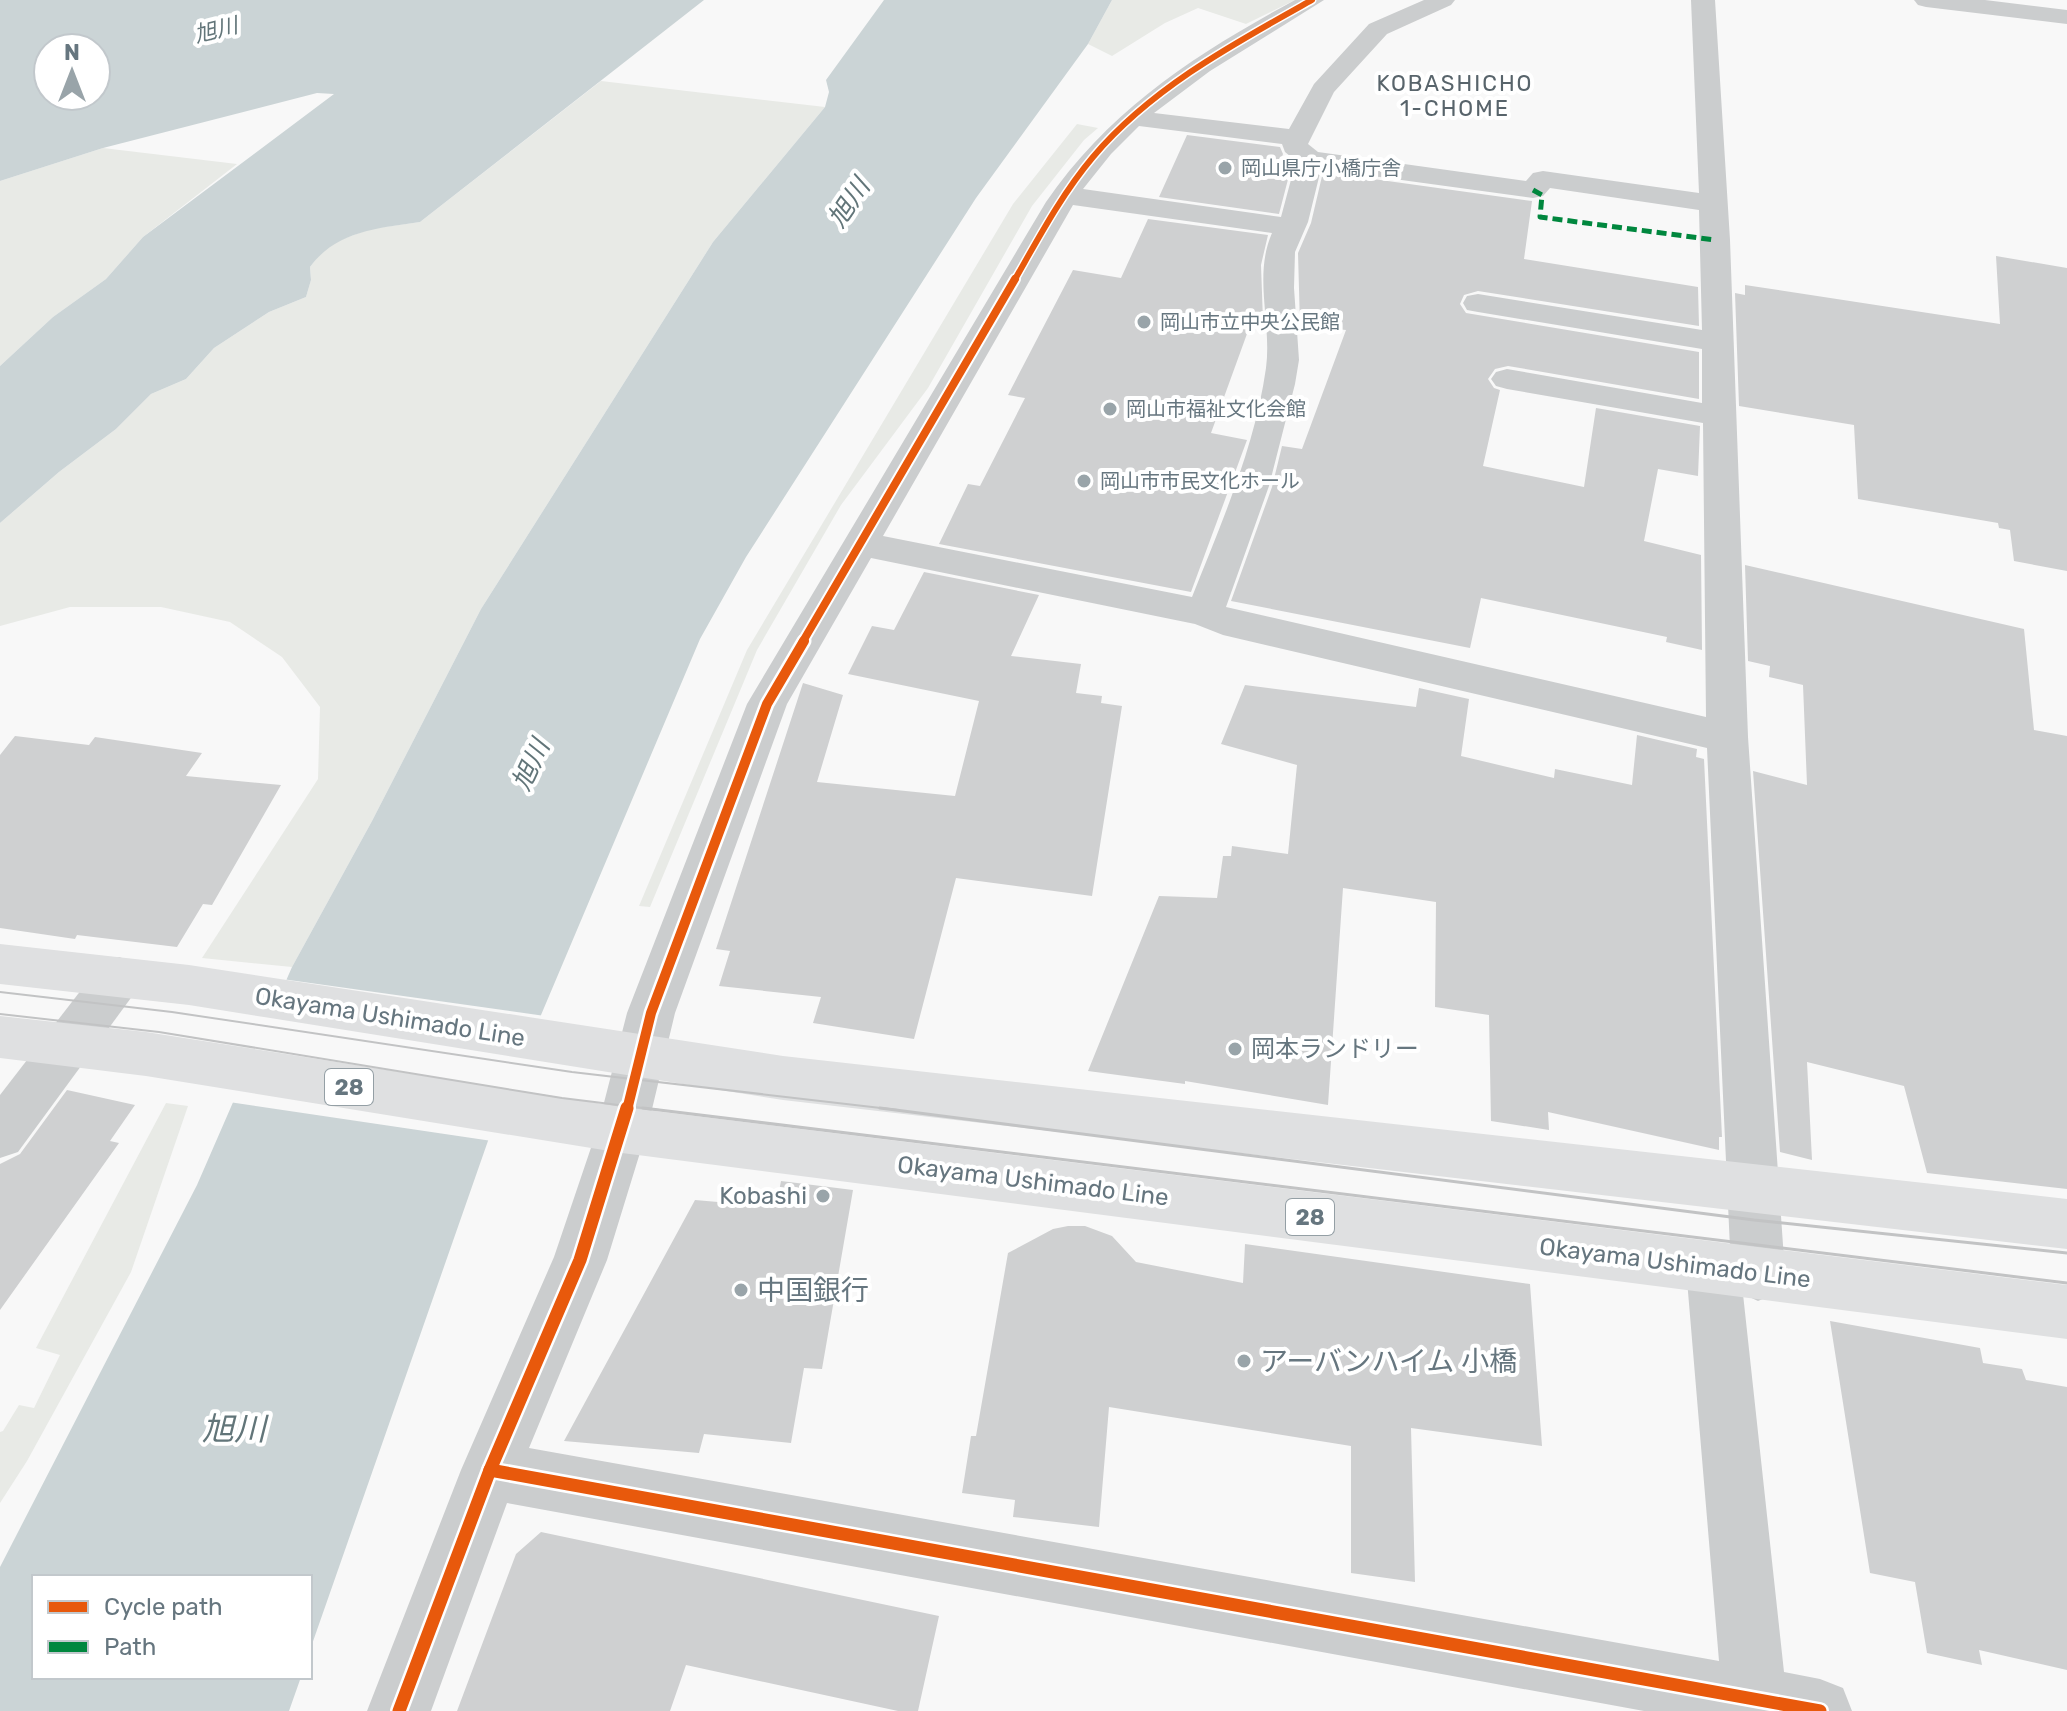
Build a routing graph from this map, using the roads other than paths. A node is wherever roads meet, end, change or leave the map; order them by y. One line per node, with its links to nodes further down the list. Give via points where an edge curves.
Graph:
1 (1312, 0): 7 (street, via 1239,39)
2 (1443, 0): 8 (street, via 1378,29 1323,89)
3 (1703, 0): 10 (street)
4 (1926, 0): 5 (street)
5 (1961, 2): 6 (street)
6 (2067, 17)
7 (1135, 118): 8 (street); 9 (street, via 1101,149)
8 (1304, 148): 10 (street, via 1533,190 1543,179); 11 (street)
9 (1065, 195): 11 (street); 16 (street)
10 (1713, 203): 13 (street)
11 (1290, 227): 17 (street, via 1279,278 1283,364 1266,442)
12 (1478, 303): 13 (street)
13 (1717, 342): 15 (street)
14 (1507, 379): 15 (street)
15 (1719, 416): 18 (street)
16 (861, 544): 17 (street); 23 (street, via 767,704 651,1013)
17 (1205, 613): 18 (street, via 1223,622)
18 (1727, 737): 26 (street)
19 (0, 964): 20 (main road, Okayama Ushimado Line)
20 (119, 977): 22 (street); 23 (main road, Okayama Ushimado Line)
21 (0, 1037): 22 (main road, Okayama Ushimado Line / 28)
22 (69, 1045): 24 (main road, Okayama Ushimado Line / 28); 25 (street)
23 (640, 1057): 24 (street); 26 (main road, Okayama Ushimado Line)
24 (622, 1130): 28 (main road, Okayama Ushimado Line / 28); 30 (street, via 580,1260)
25 (0, 1135)
26 (1752, 1190): 27 (main road, Okayama Ushimado Line); 28 (street)
27 (2067, 1224)
28 (1735, 1271): 29 (main road, Okayama Ushimado Line / 28); 31 (street)
29 (2067, 1312)
30 (490, 1470): 31 (street); 32 (street)
31 (1755, 1701): 33 (street)
32 (399, 1711)
33 (1820, 1711)

